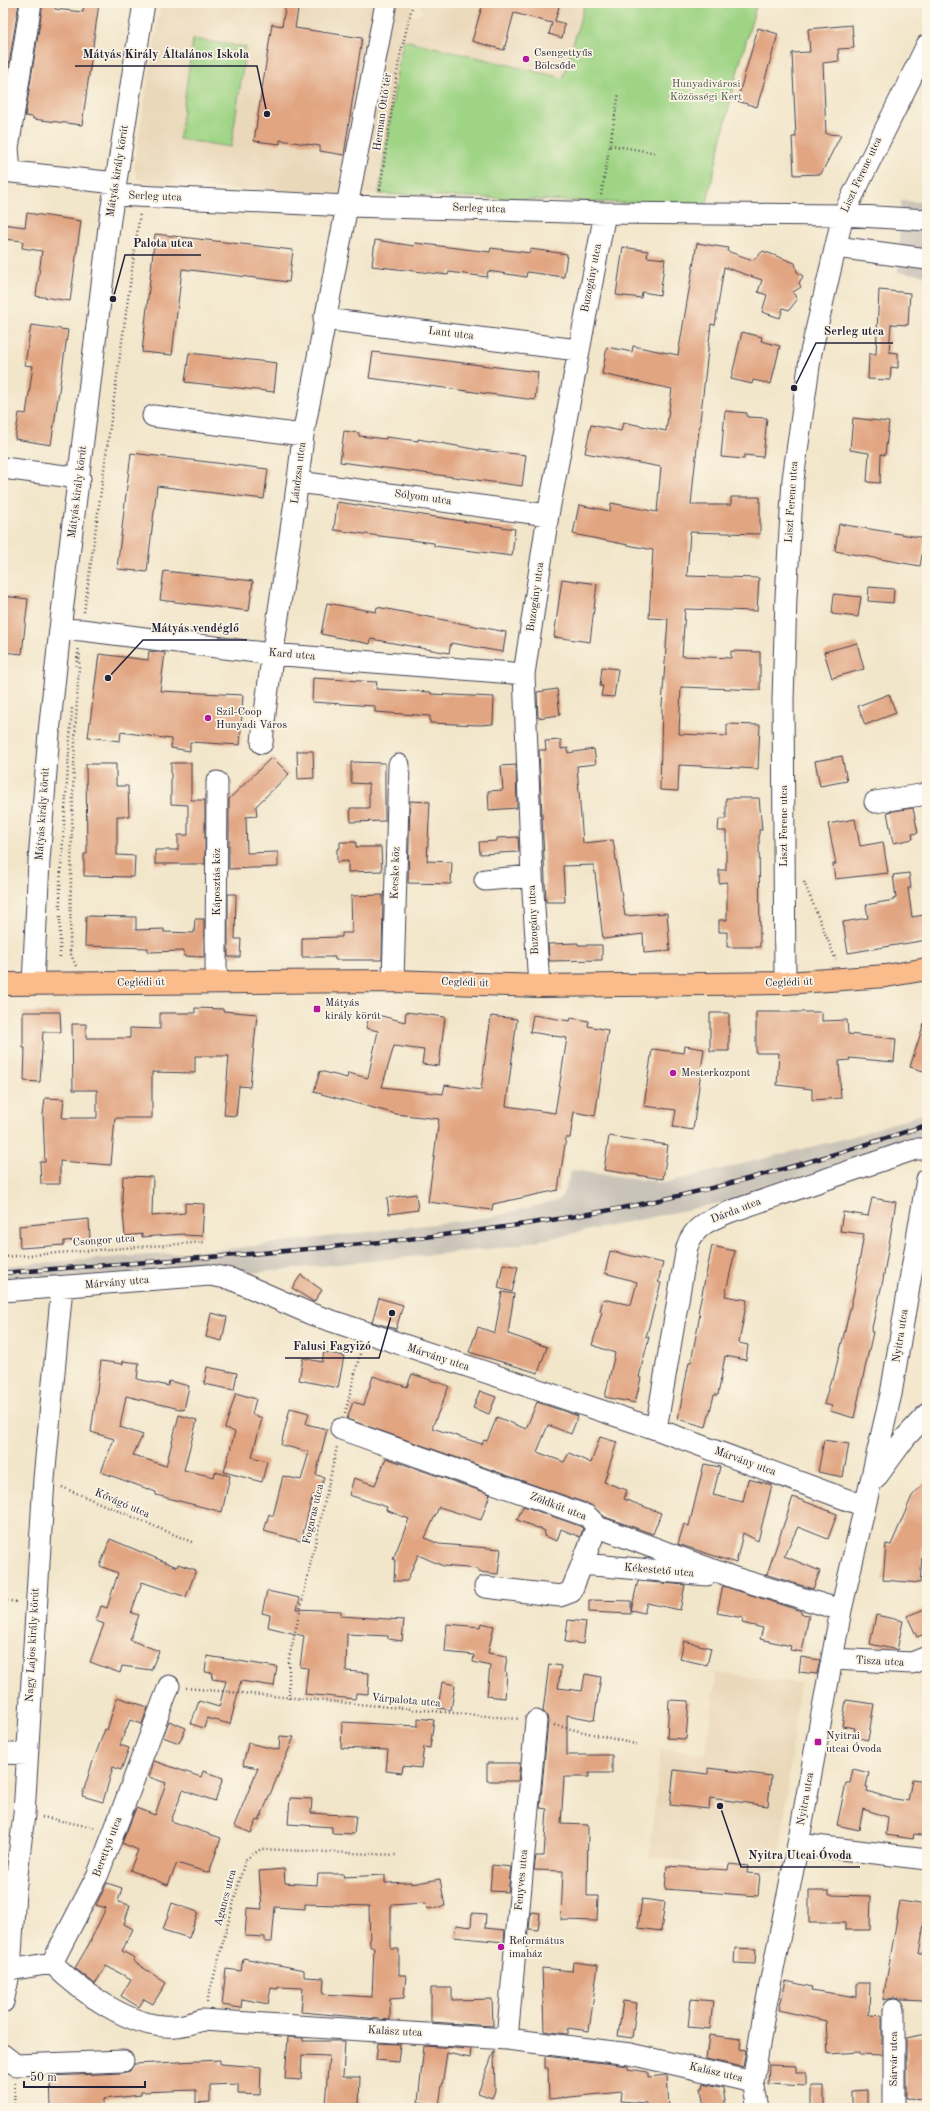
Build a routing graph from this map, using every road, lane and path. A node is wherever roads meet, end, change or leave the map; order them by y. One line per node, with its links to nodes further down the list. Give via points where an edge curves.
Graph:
1 (31, 3): 9 (street, via 8,148)
2 (144, 3): 10 (street, Mátyás király körút)
3 (386, 3): 12 (street, Lándzsa utca)
4 (413, 3): 13 (path, Herman Ottó tér, via 399,60)
5 (927, 45): 15 (street, Liszt Ferenc utca)
6 (619, 93): 7 (path)
7 (610, 145): 8 (path); 14 (path)
8 (657, 153)
9 (7, 171): 10 (street, Serleg utca)
10 (116, 189): 11 (street, Serleg utca); 24 (street, Mátyás király körút)
11 (142, 196): 12 (street, Serleg utca); 28 (path)
12 (348, 206): 13 (street, Serleg utca); 19 (street, Lándzsa utca)
13 (378, 206): 14 (street, Serleg utca)
14 (601, 213): 15 (street, Serleg utca); 20 (street, Buzogány utca)
15 (843, 215): 16 (street, Serleg utca); 17 (street, Liszt Ferenc utca)
16 (927, 220)
17 (836, 247): 18 (street); 48 (street, Liszt Ferenc utca, via 811,352 792,479 783,700)
18 (927, 259)
19 (324, 319): 20 (street, Lant utca); 22 (street, Lándzsa utca)
20 (578, 350): 26 (street, Buzogány utca)
21 (153, 416): 22 (street)
22 (303, 435): 25 (street, Lándzsa utca)
23 (3, 468): 24 (street)
24 (80, 478): 27 (street, Mátyás király körút)
25 (298, 482): 26 (street, Sólyom utca); 29 (street, Lándzsa utca)
26 (548, 515): 30 (street, Buzogány utca)
27 (60, 630): 28 (street, Kard utca); 47 (street, Mátyás király körút, via 47,756)
28 (82, 630): 29 (street, Kard utca); 31 (path); 43 (path, via 74,736 71,840 70,952)
29 (271, 654): 30 (street, Kard utca); 33 (street, Lándzsa utca)
30 (524, 674): 38 (street, Buzogány utca)
31 (73, 691)
32 (72, 706): 41 (path, via 60,885)
33 (262, 743)
34 (399, 765): 45 (street, Kecske köz)
35 (218, 782): 46 (street, Káposztás köz)
36 (927, 794): 37 (street)
37 (875, 802)
38 (532, 876): 39 (street); 50 (street, Buzogány utca)
39 (485, 880)
40 (803, 881): 42 (path)
41 (60, 957)
42 (837, 965)
43 (76, 966)
44 (927, 969): 48 (main road, Ceglédi út, via 886,976)
45 (393, 981): 46 (main road, Ceglédi út); 50 (main road, Ceglédi út)
46 (218, 982): 47 (main road, Ceglédi út)
47 (33, 983): 49 (main road, Ceglédi út)
48 (785, 983): 50 (main road, Ceglédi út)
49 (3, 984)
50 (539, 986)
51 (927, 1149): 60 (street, Dárda utca, via 915,1149 732,1211 696,1229 687,1247)
52 (927, 1179): 62 (street, Nyitra utca, via 891,1394)
53 (206, 1242): 54 (path, Csongor utca)
54 (3, 1257)
55 (62, 1287): 56 (street, Márvány utca); 57 (street, Márvány utca, via 210,1275 231,1279 311,1314); 61 (street, Nagy Lajos király körút)
56 (3, 1291)
57 (365, 1334): 59 (path, Fogaras utca); 60 (street, Márvány utca)
58 (927, 1414): 62 (street, Nyitra utca, via 905,1438)
59 (341, 1429): 63 (street, Zöldkút utca, via 587,1516); 72 (path, Fogaras utca, via 289,1659)
60 (656, 1429): 62 (street, Márvány utca)
61 (44, 1479): 64 (path, Kővágó utca); 76 (street, Nagy Lajos király körút)
62 (865, 1498): 68 (street, Nyitra utca)
63 (597, 1526): 65 (street); 66 (street, Zöldkút utca)
64 (194, 1543)
65 (582, 1564): 66 (street, Kékestető utca); 67 (street, via 571,1592 566,1595)
66 (735, 1578): 68 (street, Zöldkút utca)
67 (485, 1587)
68 (840, 1610): 70 (street, Nyitra utca)
69 (927, 1657): 70 (street, Tisza utca, via 912,1663)
70 (833, 1659): 79 (street, Nyitra utca)
71 (169, 1686): 72 (path, Várpalota utca); 78 (street, Berettyó utca)
72 (289, 1699): 73 (path, Várpalota utca)
73 (536, 1721): 74 (path, Várpalota utca); 88 (street, Fenyves utca)
74 (639, 1745)
75 (3, 1753): 76 (street)
76 (27, 1754): 77 (street, Nagy Lajos király körút)
77 (24, 1814): 78 (path); 82 (street, Nagy Lajos király körút)
78 (114, 1831): 83 (street, Berettyó utca, via 98,1874)
79 (798, 1844): 81 (street); 91 (street, Nyitra utca)
80 (396, 1855): 87 (path, Agancs utca, via 261,1849 245,1860)
81 (927, 1859)
82 (9, 1892): 84 (street, Nagy Lajos király körút)
83 (52, 1963): 84 (street); 87 (street, Kalász utca, via 67,1978 116,2011 138,2021 157,2026 175,2026)
84 (10, 1970): 85 (street, Nagy Lajos király körút)
85 (3, 2002)
86 (894, 2010): 94 (street, Sárvár utca)
87 (202, 2020): 88 (street, Kalász utca)
88 (507, 2038): 91 (street, Kalász utca, via 630,2054)
89 (9, 2060): 90 (street); 92 (path)
90 (123, 2061)
91 (753, 2082): 93 (street, Nyitra utca)
92 (14, 2108)
93 (758, 2108)
94 (894, 2108)

